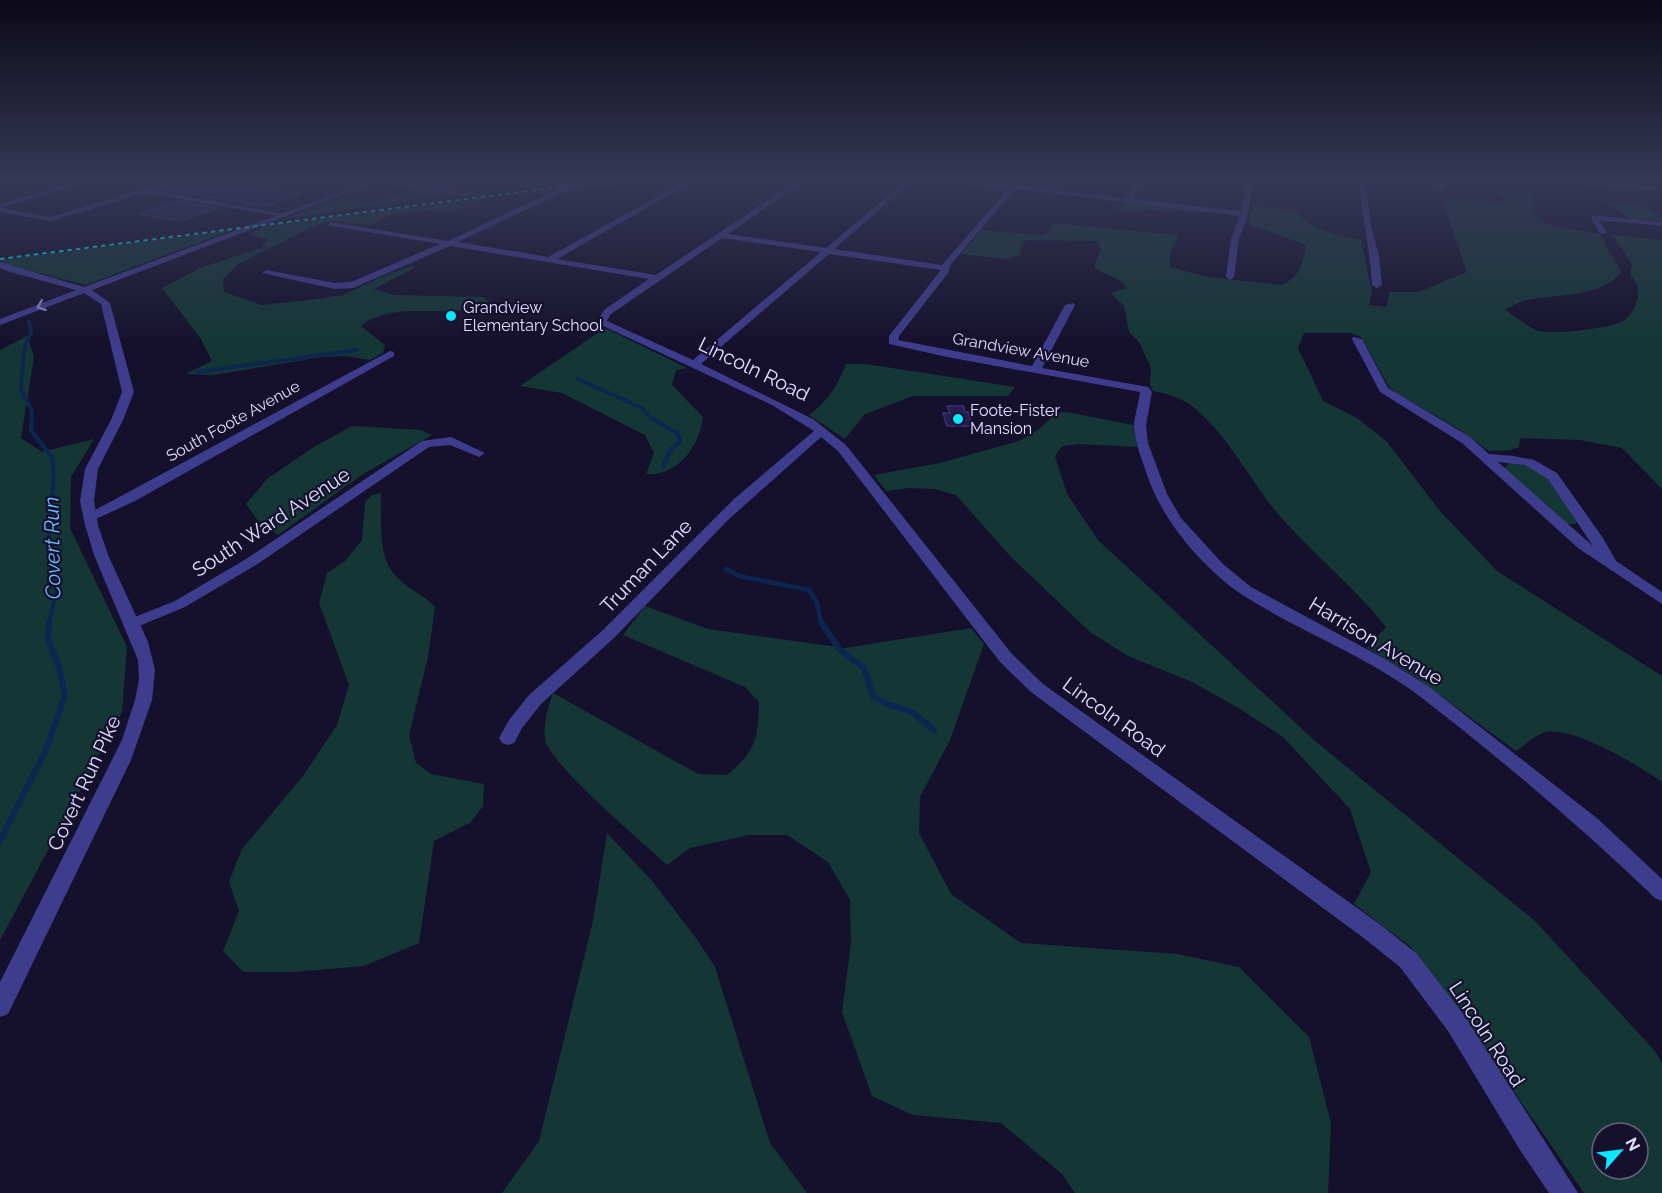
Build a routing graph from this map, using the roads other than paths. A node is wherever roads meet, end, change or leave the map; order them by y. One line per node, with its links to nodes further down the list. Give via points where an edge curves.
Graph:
1 (236, 234): 19 (street)
2 (396, 234): 10 (street)
3 (469, 234): 10 (street, bridge)
4 (596, 234): 12 (street)
5 (850, 234): 11 (street)
6 (973, 234): 14 (street)
7 (1237, 234): 16 (street)
8 (1370, 234): 18 (street)
9 (720, 235): 11 (street); 17 (street)
10 (452, 242): 12 (street); 15 (street, via 345,286)
11 (829, 252): 14 (street); 24 (street)
12 (549, 260): 17 (street)
13 (0, 265): 19 (street, Covert Run Pike)
14 (944, 268): 25 (street, Grandview Avenue, via 893,342)
15 (266, 273)
16 (1230, 277)
17 (658, 278): 24 (street, Lincoln Road, via 607,312 602,322)
18 (1377, 285)
19 (83, 291): 21 (street, one-way to 21); 30 (street, Covert Run Pike, via 105,303 128,392 91,468 87,502)
20 (1070, 305): 25 (street)
21 (0, 322)
22 (1357, 339): 29 (street, via 1384,390 1466,440)
23 (390, 354): 30 (street, South Foote Avenue)
24 (694, 365): 27 (street, Lincoln Road, via 809,421)
25 (1036, 369): 26 (street, Grandview Avenue)
26 (1144, 389): 35 (street, Harrison Avenue, via 1142,443 1160,494 1175,520 1218,567 1246,590 1422,690 1591,825)
27 (821, 431): 34 (street, Truman Lane, via 768,475 596,646 544,692 516,720); 37 (street, Lincoln Road, via 842,448 1006,658 1037,688 1408,960 1456,1023)
28 (479, 453): 33 (street, South Ward Avenue, via 451,441 426,444 251,562 180,604)
29 (1485, 458): 31 (street); 31 (street, via 1524,460 1547,470 1593,532)
30 (91, 516): 33 (street, Covert Run Pike, via 113,586)
31 (1612, 567): 32 (street)
32 (1662, 599)
33 (132, 624): 36 (street, Covert Run Pike, via 141,641 147,676 138,716 122,760)
34 (508, 738)
35 (1662, 892)
36 (0, 1006)
37 (1565, 1193)

